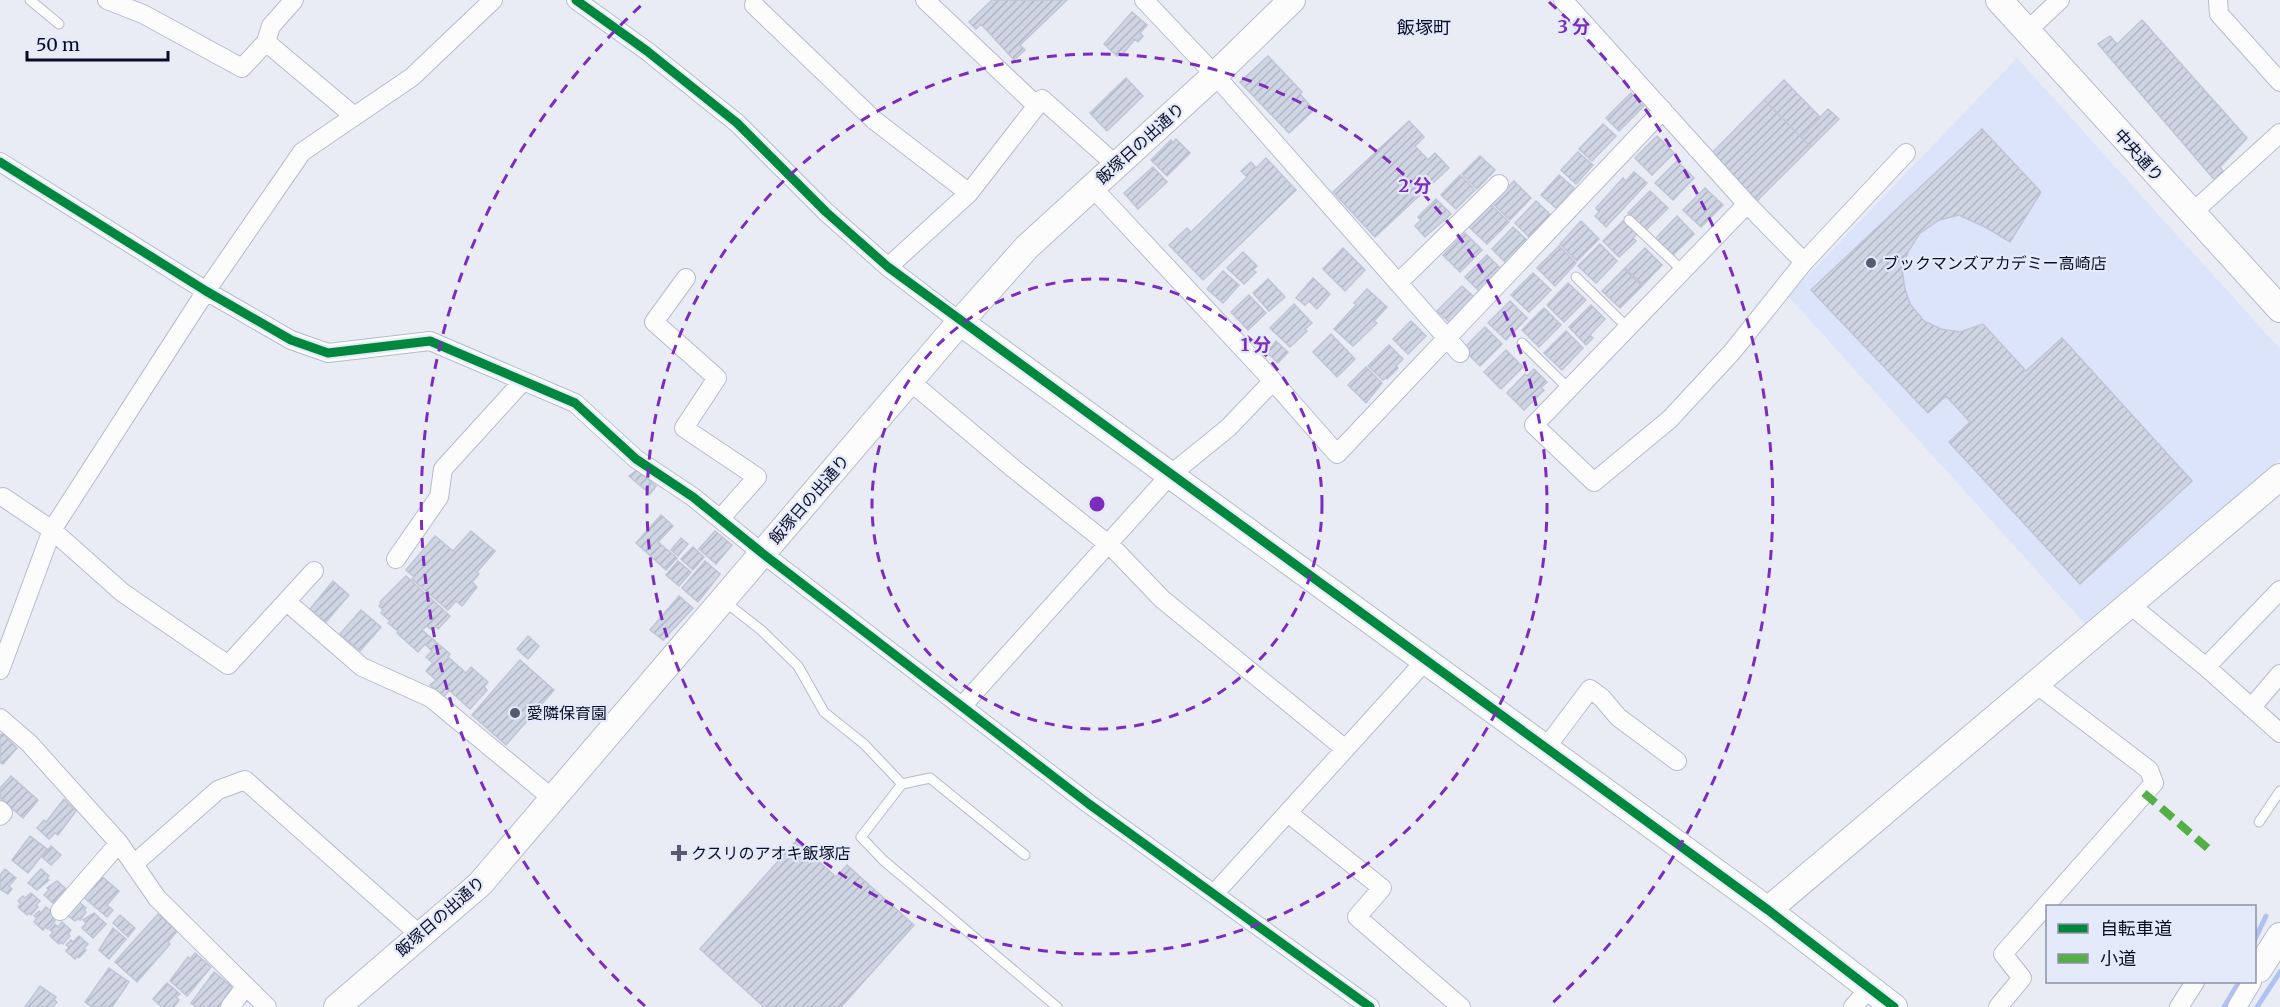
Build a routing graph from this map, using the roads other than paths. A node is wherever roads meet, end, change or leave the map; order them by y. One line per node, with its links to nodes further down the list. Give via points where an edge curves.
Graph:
1 (30, 0): 14 (lane)
2 (107, 0): 16 (street, via 143,14 242,68)
3 (294, 0): 16 (street, via 271,26)
4 (493, 0): 21 (street, via 412,76)
5 (576, 0): 33 (street, via 648,51 737,123)
6 (925, 0): 19 (street)
7 (1144, 0): 17 (street)
8 (1293, 0): 17 (street, 飯塚日の出通り)
9 (1563, 0): 20 (street)
10 (1999, 0): 15 (street, 中央通り)
11 (2060, 0): 15 (street)
12 (2218, 0): 18 (street, via 2219,14)
13 (754, 5): 28 (street, via 874,120)
14 (59, 24)
15 (2027, 31): 30 (street, 中央通り)
16 (266, 42): 21 (street)
17 (1215, 75): 25 (street, 飯塚日の出通り); 37 (street)
18 (2280, 82)
19 (1037, 106): 25 (street, via 1042,99); 28 (street)
20 (1663, 110): 29 (street); 42 (street)
21 (354, 116): 38 (street, via 302,152)
22 (2280, 133): 30 (street)
23 (1906, 153): 32 (street)
24 (0, 162): 38 (street)
25 (1116, 165): 27 (street, 飯塚日の出通り)
26 (1498, 184): 37 (street)
27 (1092, 187): 40 (street, 飯塚日の出通り, via 1027,247); 46 (street)
28 (969, 193): 33 (street)
29 (1747, 204): 32 (street); 34 (street)
30 (2192, 213): 39 (street, 中央通り)
31 (1629, 220): 34 (lane)
32 (1804, 262): 48 (street, via 1732,352 1670,419 1594,482 1534,425)
33 (888, 267): 40 (street)
34 (1683, 271): 41 (street)
35 (1576, 277): 41 (lane)
36 (686, 278): 52 (street, via 654,322 717,378 684,428 757,477)
37 (1398, 283): 42 (street)
38 (206, 291): 45 (street, via 291,340 328,353 430,341); 53 (street)
39 (2280, 309)
40 (960, 322): 47 (street, 飯塚日の出通り); 49 (street)
41 (1628, 328): 48 (street)
42 (1447, 339): 44 (street); 46 (street, via 1337,454)
43 (1522, 343): 48 (lane)
44 (1460, 353)
45 (524, 381): 52 (street, via 575,403 636,459); 56 (street, via 443,469 438,497)
46 (1273, 381): 49 (street, via 1228,428)
47 (911, 382): 54 (street); 55 (street, 飯塚日の出通り)
48 (1569, 389)
49 (1170, 475): 54 (street); 62 (street)
50 (2280, 477): 61 (street)
51 (3, 497): 53 (street)
52 (720, 519): 55 (street)
53 (52, 530): 60 (street, via 123,593 228,665); 64 (street)
54 (1109, 544): 67 (street); 71 (street, via 1162,599)
55 (762, 553): 59 (street, 飯塚日の出通り); 67 (street)
56 (396, 559)
57 (314, 572): 60 (street)
58 (2280, 590): 63 (street)
59 (722, 600): 74 (lane, via 798,666 824,712 864,744); 76 (street, 飯塚日の出通り)
60 (287, 602): 76 (street, via 362,667 431,698)
61 (2129, 604): 63 (street); 66 (street)
62 (1425, 661): 71 (street); 72 (street)
63 (2206, 668): 68 (street)
64 (0, 670)
65 (2280, 674): 68 (street)
66 (2036, 684): 85 (street, via 2149,770 2154,783); 86 (street)
67 (963, 705): 84 (street, via 1089,804)
68 (2251, 708): 70 (street)
69 (0, 718): 81 (street, via 29,743)
70 (2280, 733)
71 (1344, 748): 78 (street)
72 (1545, 749): 73 (street, via 1590,689 1618,717); 86 (street)
73 (1677, 761)
74 (902, 784): 82 (lane, via 930,778); 99 (lane, via 861,837)
75 (2280, 791): 80 (lane)
76 (553, 799): 89 (street, 飯塚日の出通り, via 480,884)
77 (0, 810): 79 (street)
78 (1288, 813): 84 (street); 101 (street, via 1382,888 1357,918)
79 (0, 816)
80 (2259, 822)
81 (119, 843): 83 (street); 87 (street)
82 (1025, 855)
83 (135, 863): 89 (street, via 218,790 245,780); 94 (street, via 157,898)
84 (1214, 894): 100 (street)
85 (2056, 903)
86 (1768, 910): 95 (street)
87 (60, 911)
88 (2046, 913): 103 (street, via 2003,954 2022,978)
89 (420, 935): 98 (street, 飯塚日の出通り)
90 (2265, 963): 91 (street)
91 (2256, 977)
92 (2194, 983): 104 (street)
93 (2252, 983): 105 (street)
94 (246, 986): 96 (street); 97 (street)
95 (1861, 998): 102 (street)
96 (230, 1007)
97 (267, 1007)
98 (337, 1007)
99 (1057, 1007)
100 (1370, 1007)
101 (1461, 1007)
102 (1894, 1007)
103 (1998, 1007)
104 (2178, 1007)
105 (2237, 1007)

